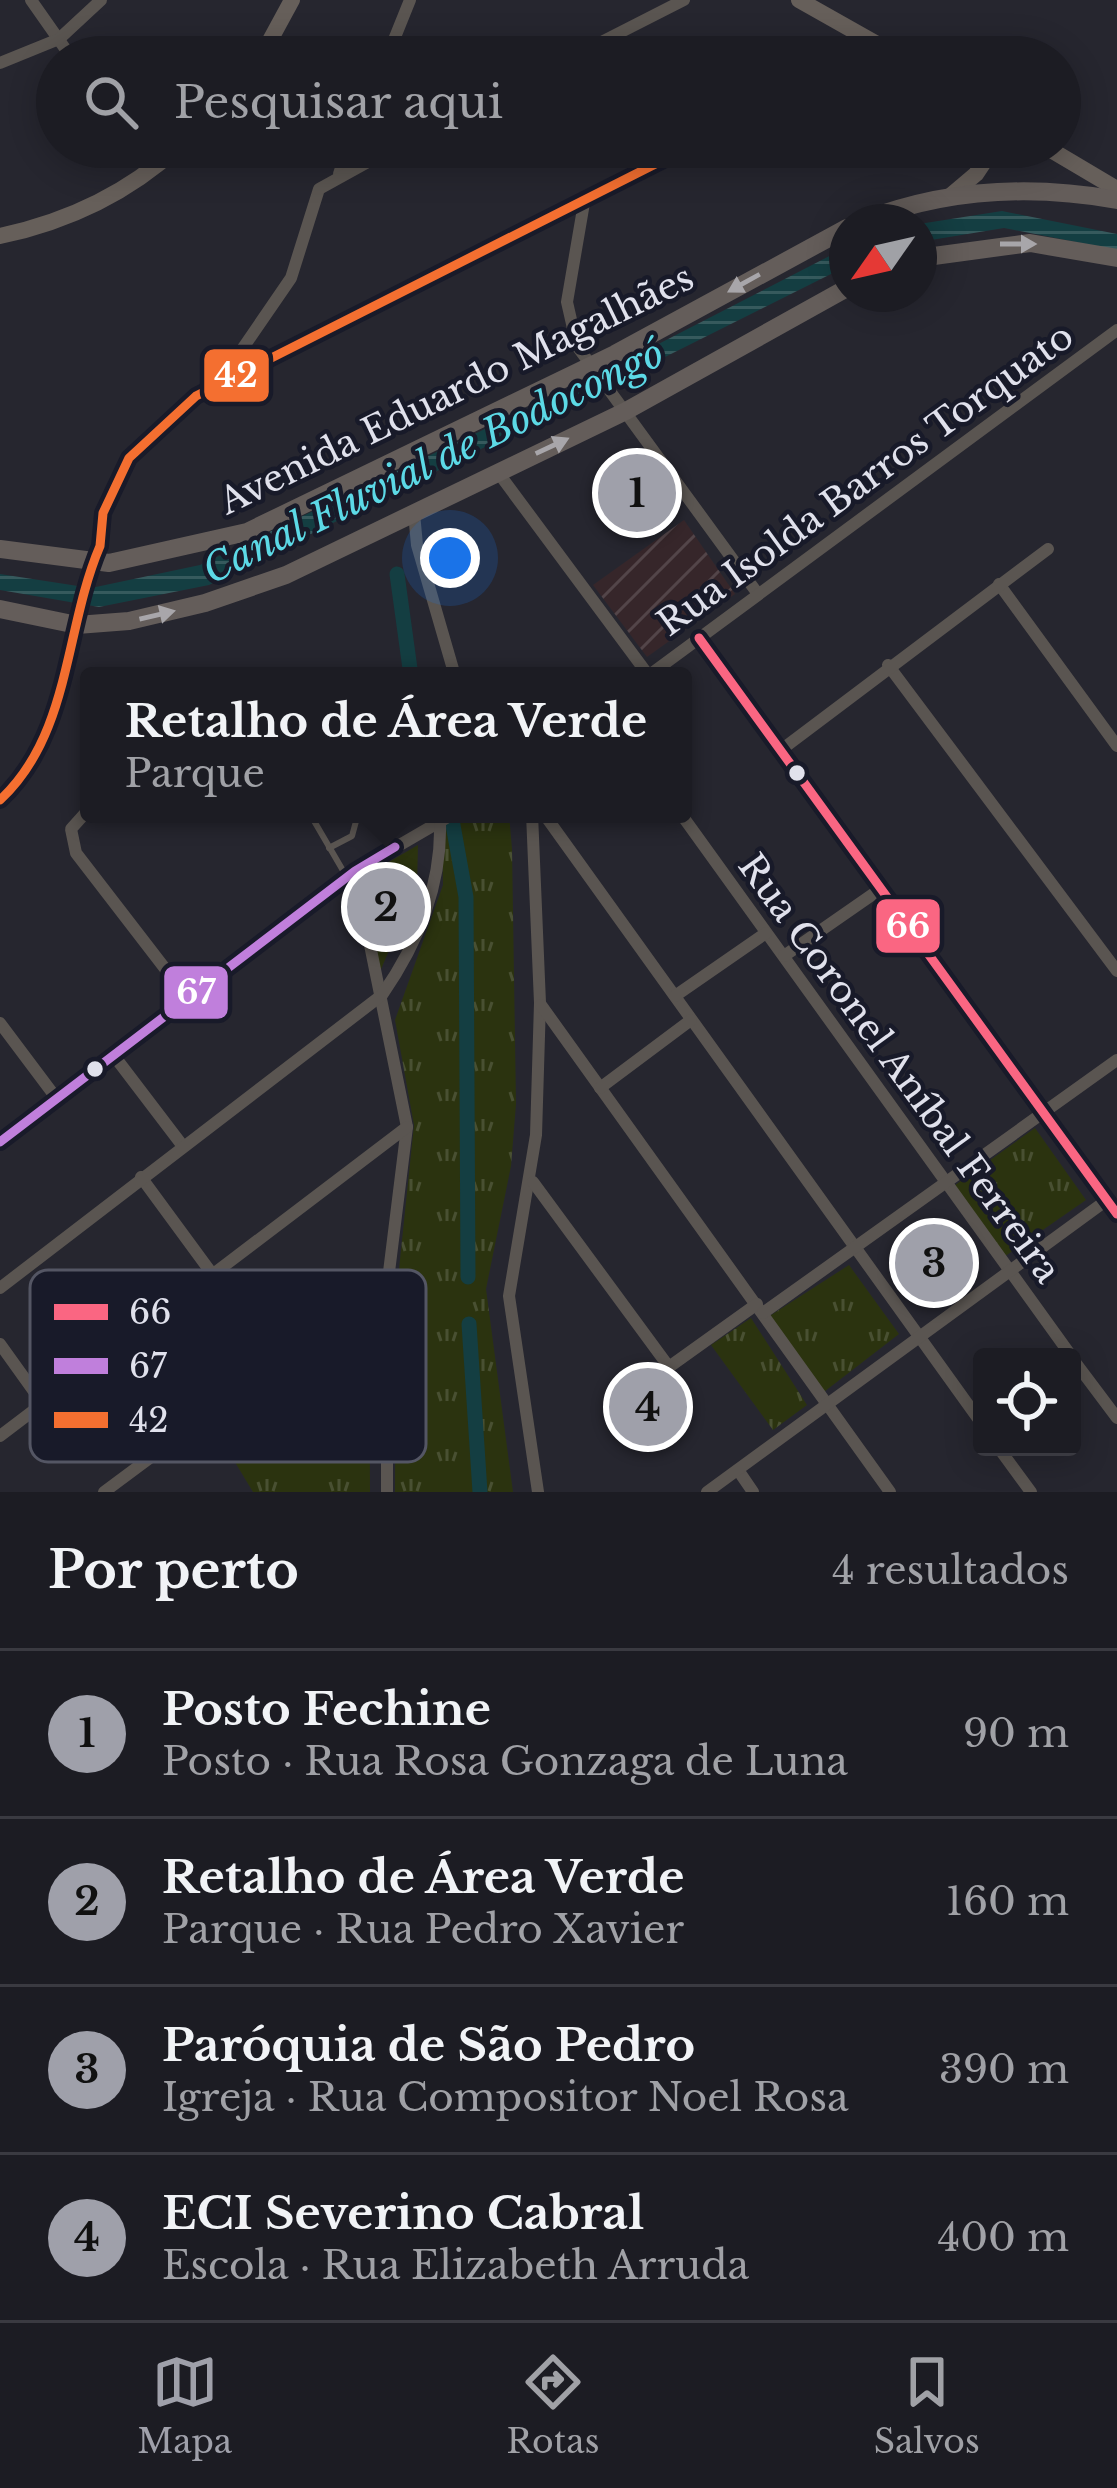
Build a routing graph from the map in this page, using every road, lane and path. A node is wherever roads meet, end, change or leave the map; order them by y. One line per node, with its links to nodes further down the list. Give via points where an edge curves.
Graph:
1 (31, 0): 7 (street)
2 (101, 0): 8 (street)
3 (292, 0): 9 (main road)
4 (410, 0): 10 (street)
5 (683, 0): 11 (street)
6 (799, 0): 12 (main road)
7 (57, 36)
8 (62, 36)
9 (272, 36)
10 (395, 36)
11 (613, 36)
12 (865, 36)
13 (36, 48): 14 (street)
14 (0, 63)
15 (149, 168): 22 (street)
16 (154, 168): 22 (main road)
17 (341, 168): 23 (street)
18 (352, 168): 23 (street)
19 (649, 168): 27 (street)
20 (980, 168): 25 (main road)
21 (1081, 168): 24 (main road)
22 (151, 171): 29 (main road, via 91,206)
23 (338, 175): 36 (street, via 313,200 291,278)
24 (1117, 189)
25 (950, 196): 26 (main road, via 1063,191); 28 (main road)
26 (1117, 200)
27 (584, 202): 35 (street, via 567,302 577,346); 36 (street)
28 (922, 204)
29 (0, 236)
30 (829, 238): 35 (main road, Avenida Eduardo Magalhães, one-way to 35)
31 (937, 254): 32 (main road, one-way to 32, via 1030,243)
32 (1117, 258)
33 (829, 297): 37 (main road)
34 (1117, 330): 44 (street, Rua Isolda Barros Torquato)
35 (594, 368): 37 (street); 42 (main road, Avenida Eduardo Magalhães, via 247,532)
36 (220, 381): 42 (street, via 129,458 103,513)
37 (622, 406): 38 (main road, one-way to 37); 44 (street)
38 (497, 471): 39 (main road); 50 (street)
39 (414, 513): 46 (main road, one-way to 39, via 129,622 205,604); 49 (street)
40 (1048, 549): 43 (street)
41 (4, 550): 42 (main road, Avenida Eduardo Magalhães)
42 (92, 564): 46 (street)
43 (999, 584): 48 (street); 52 (street)
44 (758, 594): 47 (street, Rua Isolda Barros Torquato)
45 (0, 609): 46 (main road)
46 (78, 619): 54 (street, via 45,740)
47 (699, 638): 51 (street, Rua Isolda Barros Torquato); 53 (street)
48 (888, 664): 53 (street); 68 (street)
49 (452, 667)
50 (641, 667)
51 (660, 667)
52 (1117, 746)
53 (781, 750): 65 (street)
54 (0, 800)
55 (80, 820): 71 (street, via 71,830 76,853)
56 (315, 823): 63 (lane)
57 (356, 823): 63 (lane, via 352,836)
58 (438, 823): 64 (street)
59 (445, 823): 69 (street, via 430,901)
60 (532, 823): 72 (street)
61 (550, 823): 70 (street)
62 (687, 823): 66 (street, Rua Coronel Aníbal Ferreira)
63 (329, 848): 64 (lane)
64 (351, 874): 69 (street); 71 (street)
65 (879, 890): 67 (street); 79 (street)
66 (766, 933): 67 (street, Rua Coronel Aníbal Ferreira); 70 (street)
67 (784, 956): 85 (street, Rua Coronel Aníbal Ferreira)
68 (1117, 971)
69 (382, 995): 80 (street); 82 (street)
70 (675, 996): 73 (street)
71 (190, 1001): 75 (street)
72 (539, 1004): 77 (street); 84 (street)
73 (692, 1020): 77 (street); 88 (street)
74 (0, 1023): 78 (street)
75 (115, 1057): 78 (street); 82 (street)
76 (1117, 1060): 79 (street)
77 (600, 1088): 94 (street)
78 (58, 1100): 81 (street)
79 (1046, 1115): 85 (street); 86 (street)
80 (407, 1127): 90 (street); 91 (street)
81 (0, 1142)
82 (182, 1145): 83 (street)
83 (141, 1177): 89 (street); 93 (street)
84 (532, 1182): 94 (street, via 669,1367); 109 (street, via 509,1300)
85 (946, 1184): 88 (street); 92 (street, Rua Coronel Aníbal Ferreira)
86 (1107, 1200): 87 (street); 92 (street)
87 (1117, 1214)
88 (854, 1248): 94 (street); 95 (street)
89 (209, 1270)
90 (220, 1270)
91 (389, 1270)
92 (1009, 1273): 95 (street); 97 (street, Rua Coronel Aníbal Ferreira)
93 (0, 1288)
94 (760, 1309): 100 (street)
95 (917, 1337): 100 (street); 101 (street)
96 (0, 1344): 99 (street)
97 (1065, 1348)
98 (1081, 1369): 103 (street, Rua Coronel Aníbal Ferreira)
99 (30, 1385)
100 (827, 1403): 107 (street); 112 (street)
101 (973, 1412)
102 (30, 1414): 104 (street)
103 (1117, 1418)
104 (0, 1436)
105 (1005, 1456): 113 (street)
106 (144, 1462): 108 (street)
107 (738, 1470): 110 (street); 111 (street)
108 (104, 1492)
109 (538, 1492)
110 (707, 1492)
111 (753, 1492)
112 (890, 1492)
113 (1031, 1492)

